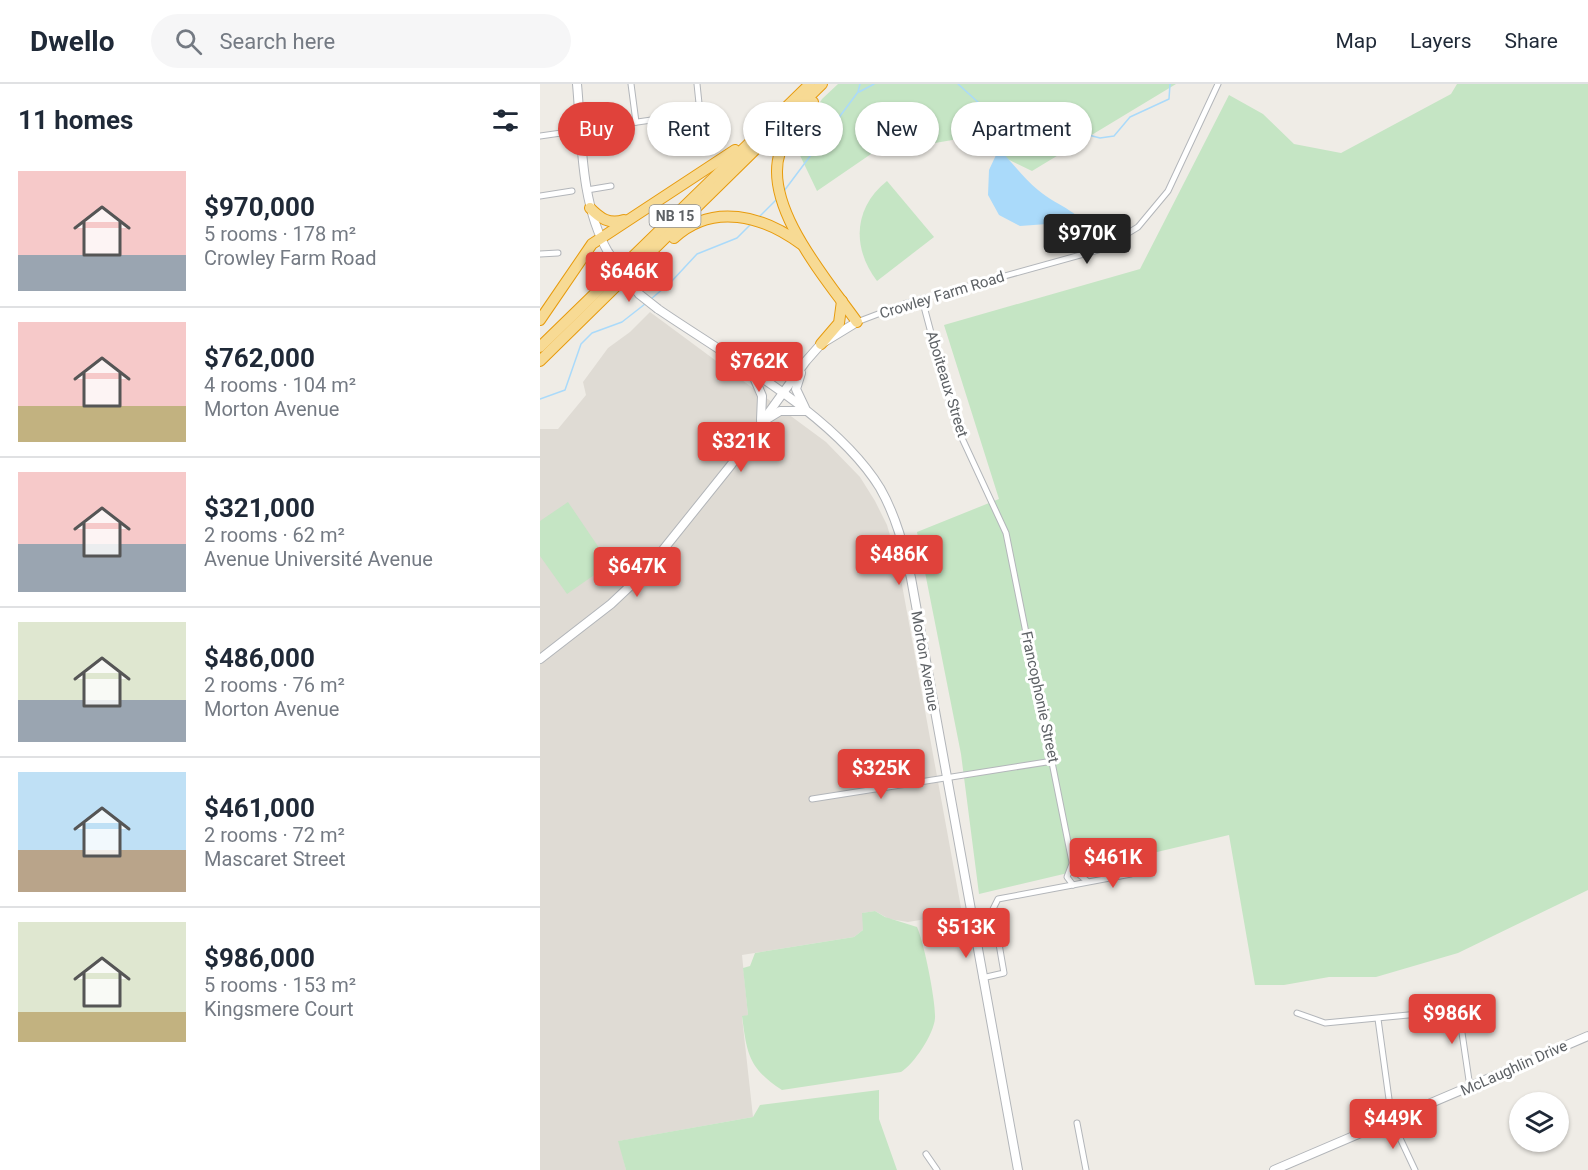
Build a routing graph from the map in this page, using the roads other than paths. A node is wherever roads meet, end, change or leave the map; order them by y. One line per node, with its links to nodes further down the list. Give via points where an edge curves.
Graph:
1 (577, 84): 9 (street, Morton Avenue)
2 (631, 84): 10 (street)
3 (697, 84): 10 (street, via 700,113)
4 (805, 84): 19 (highway, via 737,149)
5 (810, 84): 30 (highway, NB 15)
6 (822, 84): 27 (highway, NB 15)
7 (829, 84): 21 (highway, via 795,122 779,153 778,184 783,206)
8 (1218, 84): 24 (street, Crowley Farm Road, via 1168,191 1138,227 1102,249)
9 (579, 102)
10 (636, 122)
11 (558, 133): 12 (street)
12 (540, 136)
13 (584, 156): 15 (street, Morton Avenue)
14 (611, 186): 15 (street)
15 (587, 190): 18 (street, Morton Avenue)
16 (572, 191): 17 (street)
17 (540, 196)
18 (590, 208): 19 (highway, via 602,219 616,222); 20 (street, Morton Avenue)
19 (630, 218): 20 (highway)
20 (600, 239): 26 (highway, via 592,244); 33 (street, Morton Avenue, bridge, via 639,294)
21 (804, 246): 25 (highway); 27 (highway, via 766,222 745,216 705,220 682,230 609,300)
22 (558, 253): 23 (street)
23 (540, 254)
24 (922, 299): 28 (street, Crowley Farm Road); 37 (street, Aboiteaux Street, via 955,423)
25 (842, 301): 28 (highway); 29 (highway, via 839,323)
26 (540, 320)
27 (581, 321): 31 (highway, NB 15)
28 (857, 322): 29 (street, Crowley Farm Road)
29 (821, 344): 32 (street, Crowley Farm Road)
30 (540, 347)
31 (540, 361)
32 (806, 361): 33 (street, via 780,375); 34 (street, Crowley Farm Road); 35 (street, via 796,389)
33 (751, 372): 34 (street, Morton Avenue); 36 (street, via 762,396)
34 (782, 393): 35 (street, Morton Avenue); 36 (street, Crowley Farm Road)
35 (807, 411): 36 (street, via 780,411); 40 (street, Morton Avenue, via 852,451 867,470 902,536)
36 (760, 424): 38 (street, Crowley Farm Road, via 646,572)
37 (1006, 533): 39 (street, Francophonie Street)
38 (540, 658)
39 (1053, 761): 40 (street); 42 (street, Francophonie Street)
40 (946, 778): 41 (street); 46 (street, Morton Avenue)
41 (812, 799)
42 (1073, 872): 44 (street); 45 (street, Francophonie Street, via 1067,877)
43 (1131, 874): 44 (street)
44 (1080, 879): 45 (street)
45 (1069, 884): 46 (street, via 996,901 993,909 1004,973)
46 (982, 978): 57 (street, Morton Avenue)
47 (1457, 999): 52 (street)
48 (1297, 1013): 50 (street, via 1325,1023)
49 (1429, 1013): 50 (street)
50 (1378, 1018): 53 (street)
51 (1588, 1036): 52 (street, McLaughlin Drive)
52 (1470, 1088): 53 (street, McLaughlin Drive)
53 (1392, 1120): 59 (street, McLaughlin Drive); 60 (street)
54 (1077, 1123): 58 (street)
55 (926, 1154): 56 (street)
56 (937, 1170)
57 (1018, 1170)
58 (1086, 1170)
59 (1274, 1170)
60 (1415, 1170)

